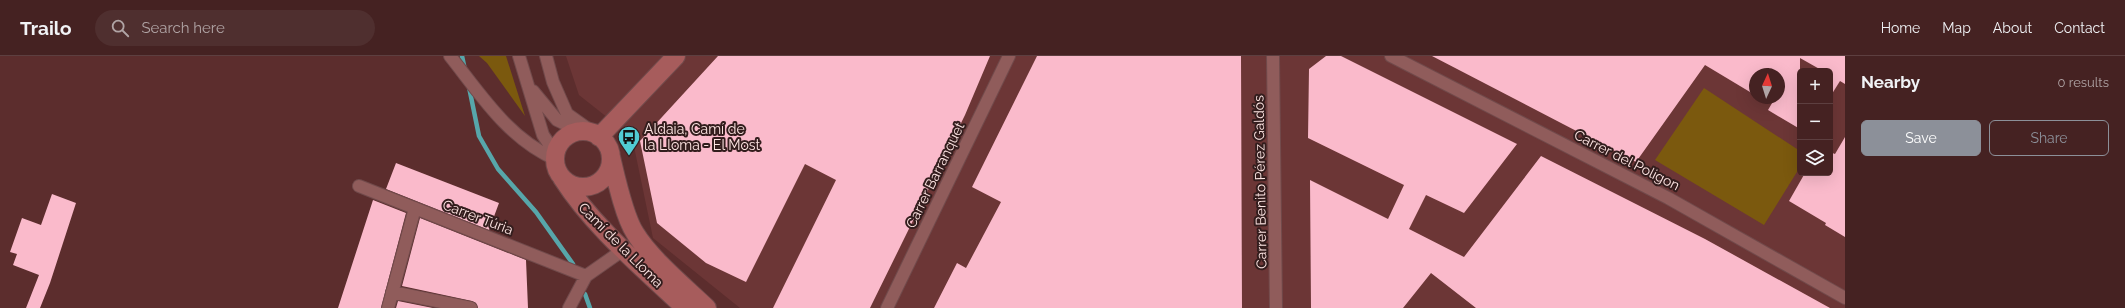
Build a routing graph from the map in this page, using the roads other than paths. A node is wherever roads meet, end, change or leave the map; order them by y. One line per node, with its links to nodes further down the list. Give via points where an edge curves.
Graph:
1 (450, 56): 12 (street, via 504,124 537,151)
2 (519, 56): 10 (street)
3 (546, 56): 11 (street, via 552,82 567,114)
4 (676, 56): 11 (street)
5 (1009, 56): 25 (street, Carrer Barranquet)
6 (1274, 56): 9 (street, Carrer Benito Pérez Galdós)
7 (1282, 56): 9 (street)
8 (1391, 56): 19 (street, Carrer del Poligon, via 1668,198)
9 (1274, 68): 26 (street, Carrer Benito Pérez Galdós)
10 (529, 87): 11 (street, via 557,120); 12 (street, via 543,135)
11 (598, 141): 12 (street, via 567,136 558,146); 13 (street, via 607,174 594,184 577,186); 24 (street, Camí de la Lloma, via 634,232 661,264)
12 (555, 156): 13 (street, via 557,170)
13 (562, 178): 16 (street, Camí de la Lloma, via 575,198)
14 (359, 186): 15 (street, Carrer Túria)
15 (415, 208): 17 (street, Carrer Túria); 18 (street)
16 (624, 250): 17 (street); 23 (street, Camí de la Lloma)
17 (586, 276): 22 (street)
18 (392, 292): 20 (street); 21 (street)
19 (1845, 298)
20 (388, 308)
21 (471, 308)
22 (568, 308)
23 (685, 308)
24 (706, 308)
25 (887, 308)
26 (1276, 308)

